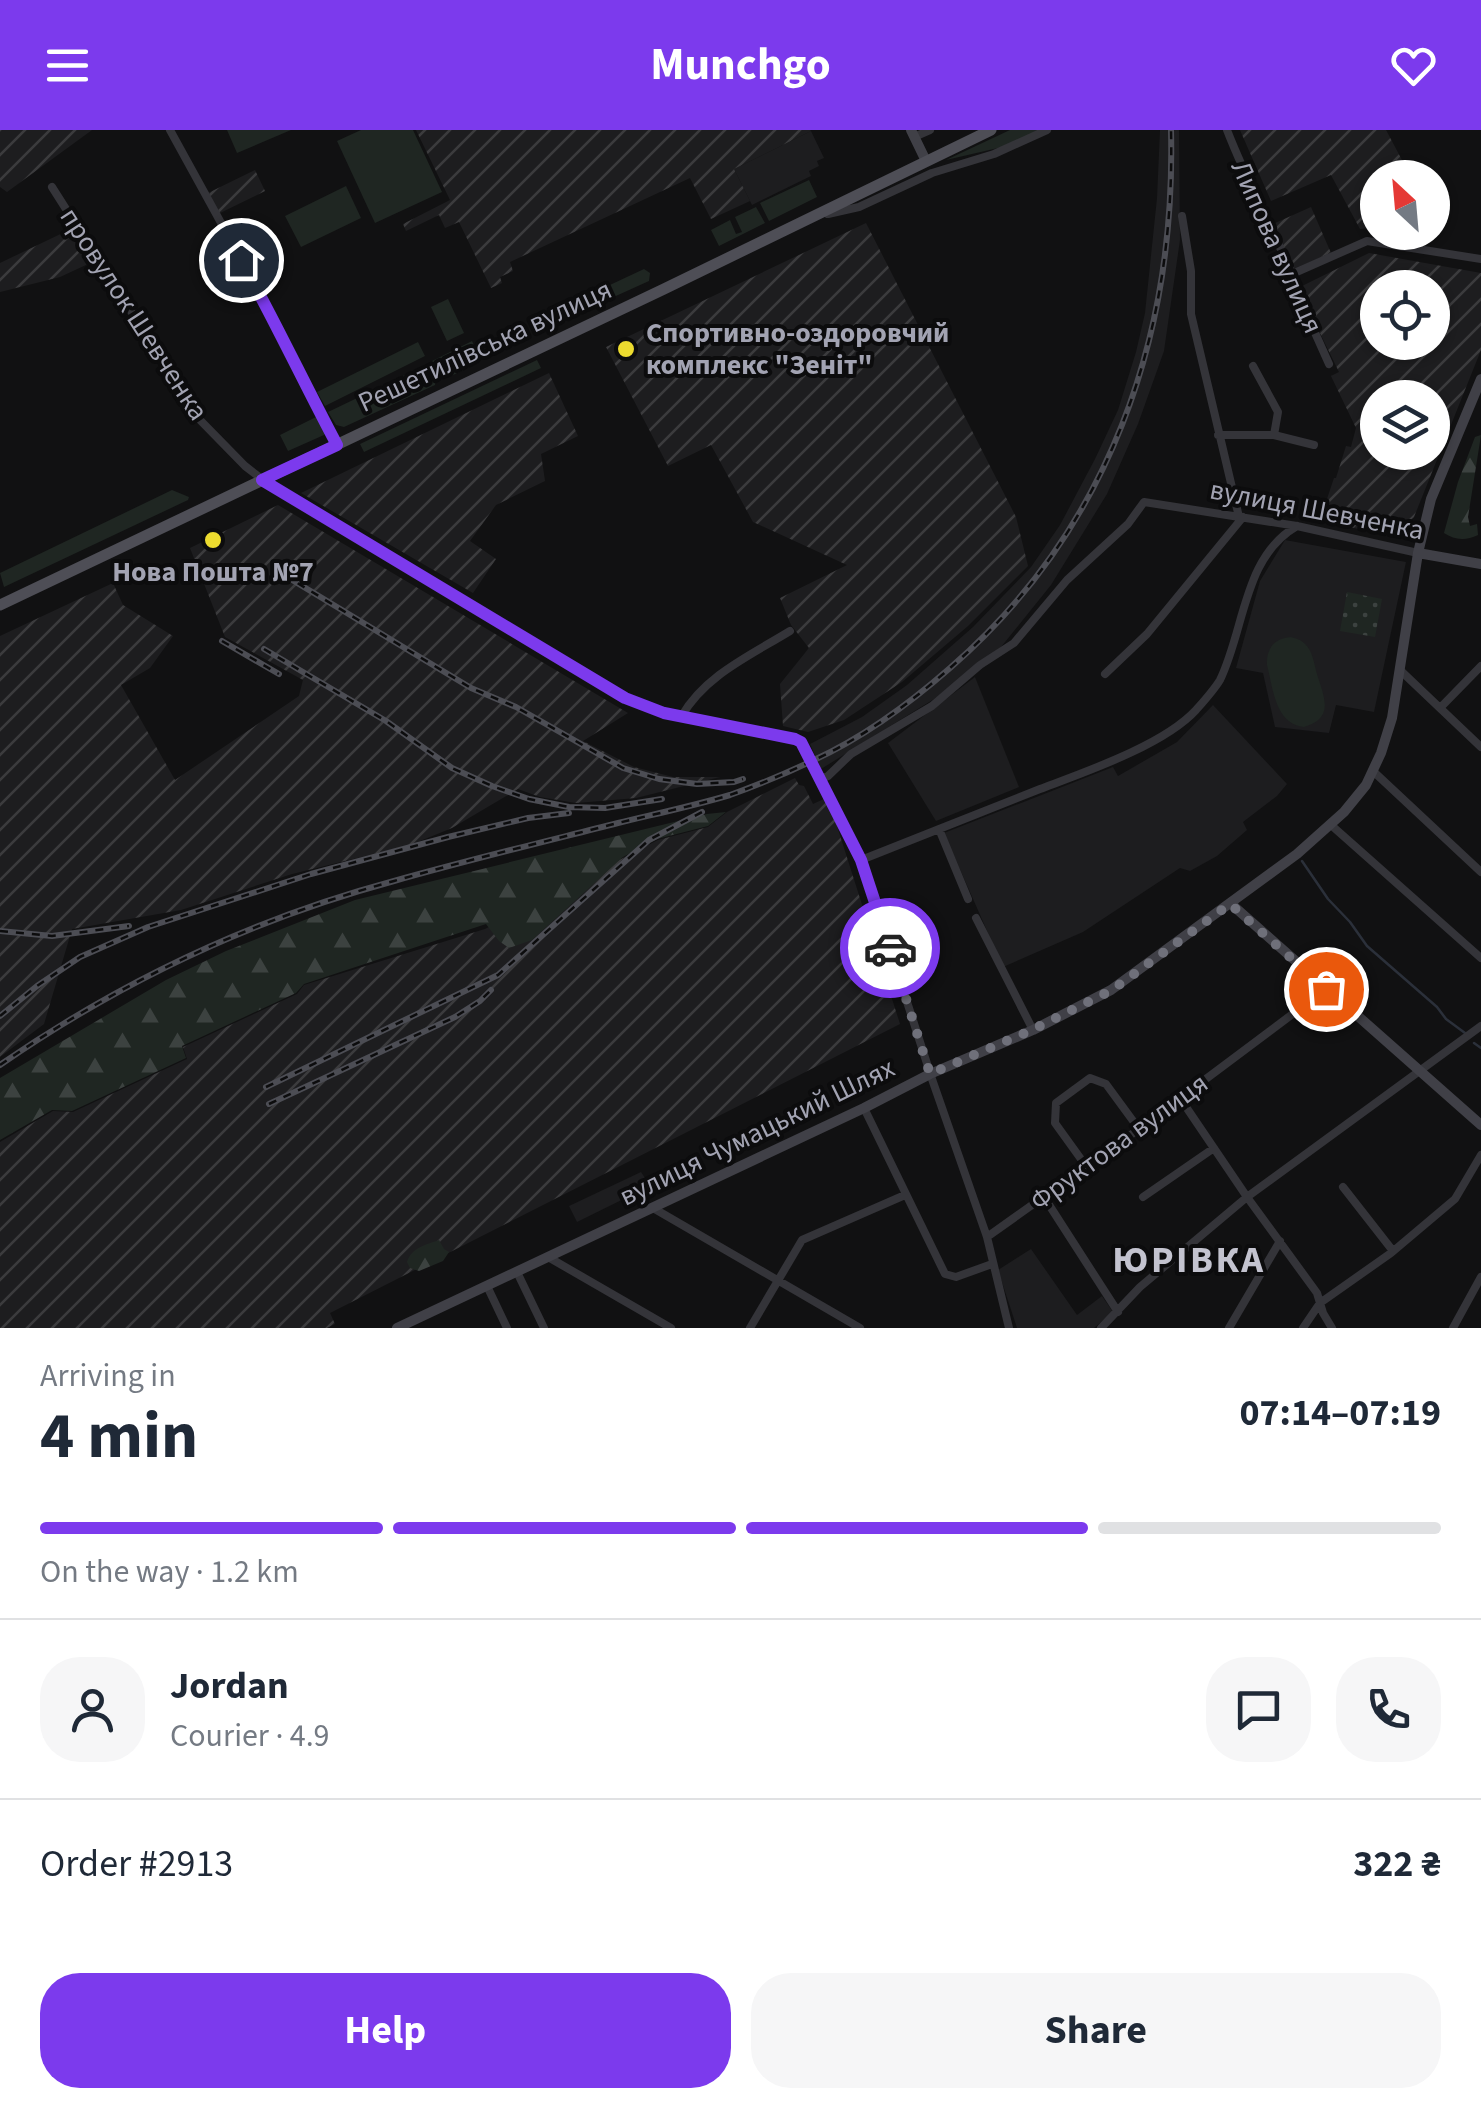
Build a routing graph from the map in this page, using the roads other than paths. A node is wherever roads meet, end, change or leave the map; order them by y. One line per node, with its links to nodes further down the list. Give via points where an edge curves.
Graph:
1 (170, 130): 18 (street)
2 (930, 130): 6 (street)
3 (990, 130): 7 (main road, Решетилівська вулиця)
4 (1047, 130): 7 (street, via 994,154)
5 (1227, 130): 11 (street, Липова вулиця)
6 (913, 134): 7 (main road)
7 (929, 167): 18 (main road, Решетилівська вулиця, via 808,218)
8 (52, 187): 20 (street, провулок Шевченка, via 200,420)
9 (1182, 216): 17 (street, via 1192,272 1190,314)
10 (1481, 260): 11 (street, via 1367,242)
11 (1292, 274): 12 (street, Липова вулиця)
12 (1329, 364)
13 (1253, 366): 16 (street, via 1278,412)
14 (1481, 380): 15 (main road, вулиця Чумацький Шлях)
15 (1475, 407): 23 (main road, вулиця Чумацький Шлях, via 1431,499)
16 (1274, 434): 17 (street); 19 (street)
17 (1218, 435): 21 (street)
18 (337, 445): 20 (main road, Решетилівська вулиця)
19 (1314, 445)
20 (262, 480): 25 (main road, Решетилівська вулиця); 31 (street, провулок Шевченка, via 625,698)
21 (1241, 517): 22 (street, вулиця Шевченка); 29 (street, via 1147,634); 34 (street, вулиця Шевченка, via 1144,502 1014,642)
22 (1297, 526): 23 (street, вулиця Шевченка); 36 (street, via 1261,563 1218,683 1194,713 1105,764)
23 (1418, 553): 24 (main road, вулиця Шевченка); 28 (main road, вулиця Чумацький Шлях)
24 (1481, 564)
25 (0, 605)
26 (790, 631): 31 (street, via 708,681)
27 (1481, 666): 30 (street)
28 (1400, 672): 30 (street); 33 (main road, вулиця Чумацький Шлях)
29 (1105, 674)
30 (1440, 708): 32 (street)
31 (681, 717): 34 (street, провулок Шевченка, via 798,740)
32 (1481, 747)
33 (1374, 772): 35 (main road, вулиця Чумацький Шлях); 38 (street)
34 (821, 780): 37 (street, провулок Шевченка)
35 (1331, 825): 40 (main road, вулиця Чумацький Шлях); 42 (street)
36 (939, 829): 37 (street); 39 (street)
37 (861, 860): 47 (street, провулок Шевченка)
38 (1481, 872)
39 (968, 898)
40 (1230, 904): 43 (main road); 45 (main road, вулиця Чумацький Шлях, via 1112,990)
41 (976, 918): 45 (street)
42 (1481, 958)
43 (1326, 989): 46 (main road); 48 (street, Фруктова вулиця)
44 (1481, 1026): 46 (street)
45 (1032, 1030): 47 (main road, вулиця Чумацький Шлях)
46 (1418, 1072): 50 (main road); 59 (street)
47 (930, 1074): 49 (main road, вулиця Чумацький Шлях); 61 (street, провулок Шевченка)
48 (1180, 1098): 51 (street, Фруктова вулиця); 52 (street)
49 (864, 1108): 56 (street); 60 (main road, вулиця Чумацький Шлях)
50 (1481, 1125)
51 (1139, 1129): 54 (street, Фруктова вулиця); 54 (street, via 1106,1084 1090,1078 1056,1103 1055,1123)
52 (1214, 1148): 58 (street); 59 (street)
53 (1481, 1155): 63 (street, via 1455,1199)
54 (1086, 1166): 57 (street, Фруктова вулиця)
55 (1343, 1187): 63 (street)
56 (905, 1194): 65 (street, via 945,1274 956,1277); 68 (street, via 802,1240)
57 (1044, 1197): 61 (street, Фруктова вулиця); 71 (street)
58 (1144, 1197)
59 (1248, 1197): 62 (street); 71 (street)
60 (652, 1208): 64 (main road, вулиця Чумацький Шлях); 68 (street)
61 (987, 1237): 65 (street)
62 (1280, 1241): 70 (street); 80 (street)
63 (1393, 1251): 70 (street)
64 (548, 1257): 66 (main road, вулиця Чумацький Шлях); 75 (street)
65 (992, 1264): 78 (street)
66 (517, 1272): 69 (main road, вулиця Чумацький Шлях); 74 (street)
67 (1481, 1277): 83 (street)
68 (777, 1281): 76 (street); 77 (street)
69 (486, 1286): 72 (main road, вулиця Чумацький Шлях); 73 (street)
70 (1320, 1304): 81 (street); 82 (street)
71 (1118, 1312): 79 (street)
72 (402, 1327)
73 (506, 1328)
74 (544, 1328)
75 (671, 1328)
76 (750, 1328)
77 (860, 1328)
78 (1009, 1328)
79 (1101, 1328)
80 (1228, 1328)
81 (1303, 1328)
82 (1332, 1328)
83 (1453, 1328)

